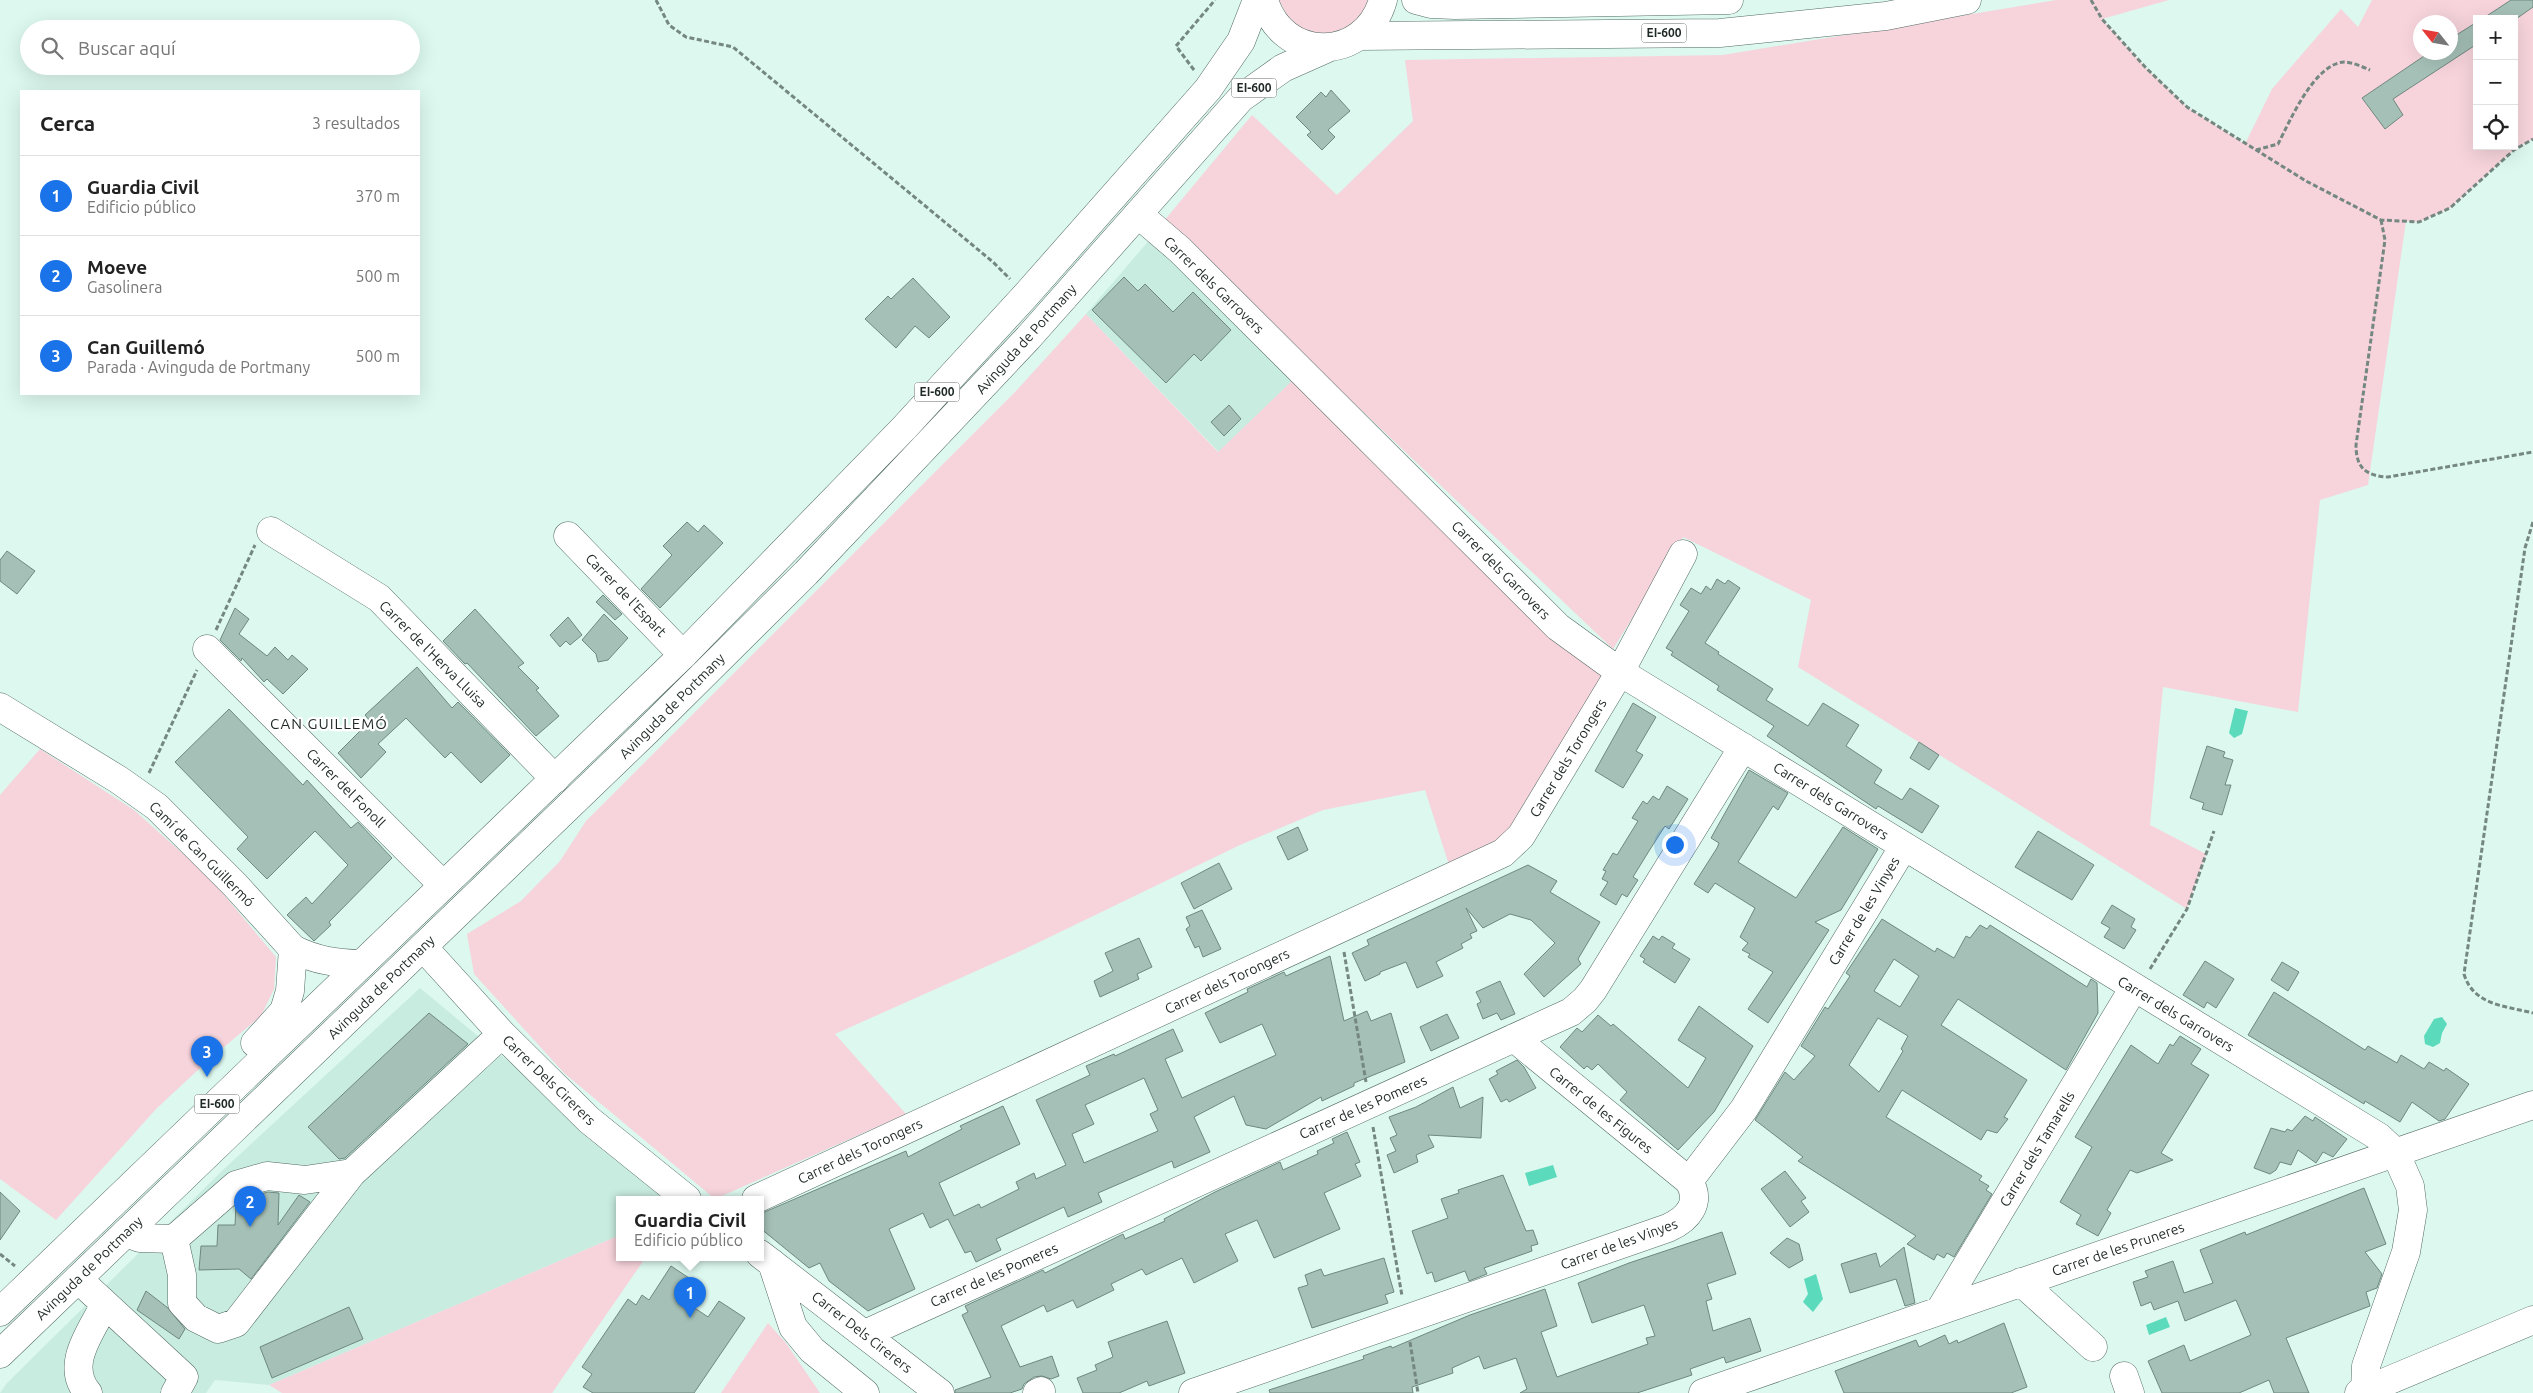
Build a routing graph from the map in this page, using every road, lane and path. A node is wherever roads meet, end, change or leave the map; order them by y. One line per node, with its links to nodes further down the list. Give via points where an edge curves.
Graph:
1 (656, 0): 18 (path, via 669,25 686,37 733,47)
2 (1215, 0): 13 (path, via 1176,46)
3 (1257, 0): 13 (street, Avinguda de Portmany / EI-600, via 1241,40)
4 (1264, 0): 11 (street, via 1276,25 1290,38)
5 (1384, 0): 10 (street, EI-600, via 1375,20)
6 (1416, 0): 7 (street, via 1431,4 1470,5)
7 (1729, 0)
8 (1967, 0): 10 (street, EI-600, via 1886,16 1720,33)
9 (2091, 0): 15 (path, via 2108,26 2187,107)
10 (1359, 36): 11 (street, EI-600)
11 (1328, 48): 16 (street, Avinguda de Portmany / EI-600, via 1283,68 1241,98)
12 (2370, 70): 15 (path, via 2345,62 2333,65 2308,89 2278,144)
13 (1208, 89): 18 (street, Avinguda de Portmany / EI-600)
14 (2533, 139): 17 (path, via 2514,150 2450,208 2418,222)
15 (2255, 150): 17 (path)
16 (1138, 214): 26 (street, Carrer dels Garrovers, via 1180,250 1558,627); 34 (street, Avinguda de Portmany / EI-600, via 929,445 806,573)
17 (2381, 220): 19 (path, via 2385,240 2356,459 2363,469 2388,477)
18 (1028, 294): 25 (street, Avinguda de Portmany / EI-600, via 904,428)
19 (2533, 452)
20 (2533, 522): 38 (path, via 2523,557 2464,974 2474,994 2487,1001)
21 (271, 531): 29 (street, Carrer de l'Herva Lluisa, via 379,598)
22 (568, 536): 25 (street, Carrer de l'Espart)
23 (1683, 554): 26 (street, Carrer dels Torongers)
24 (207, 648): 32 (street, Carrer del Fonoll)
25 (683, 655): 29 (street, Avinguda de Portmany / EI-600)
26 (1620, 672): 28 (street, Carrer dels Garrovers); 33 (street, Carrer dels Torongers, via 1521,836 1503,853)
27 (0, 707): 35 (street, Camí de Can Guillermó, via 157,807 236,885)
28 (1743, 747): 31 (street, Carrer dels Garrovers); 40 (street, Carrer de les Pomeres, via 1585,1000 1571,1012)
29 (555, 779): 32 (street, Avinguda de Portmany / EI-600)
30 (2214, 831): 37 (path, via 2187,910 2143,979)
31 (1904, 846): 37 (street, Carrer dels Garrovers); 45 (street, Carrer de les Vinyes, via 1744,1109)
32 (443, 885): 36 (street, Avinguda de Portmany / EI-600)
33 (1340, 928): 41 (path); 47 (street, Carrer dels Torongers)
34 (423, 947): 39 (street, Carrer Dels Cirerers); 48 (street, Avinguda de Portmany / EI-600)
35 (293, 949): 36 (street, via 329,963); 50 (street, via 290,991 284,1011 112,1183)
36 (362, 964): 50 (street, Avinguda de Portmany / EI-600)
37 (2133, 988): 43 (street, Carrer dels Garrovers, via 2379,1137); 55 (street, Carrer dels Tamarells)
38 (2533, 1013)
39 (502, 1034): 44 (street); 46 (street, Carrer Dels Cirerers, via 589,1120)
40 (1514, 1038): 41 (street, Carrer de les Pomeres); 45 (street, Carrer de les Figures)
41 (1369, 1104): 57 (path); 59 (street, Carrer de les Pomeres)
42 (2533, 1104): 43 (street, Carrer de les Pruneres)
43 (2395, 1152): 53 (street, Carrer de les Pruneres); 62 (street, Carrer dels Garrovers, via 2410,1186 2414,1210 2406,1252 2366,1366)
44 (352, 1173): 49 (street, via 305,1180 267,1176 236,1184); 49 (street, via 236,1323 218,1329 196,1318 182,1303 182,1275)
45 (1689, 1181): 57 (street, Carrer de les Vinyes, via 1695,1199 1690,1213 1681,1223)
46 (683, 1196)
47 (762, 1196)
48 (126, 1233): 49 (street, via 140,1238); 52 (street, Avinguda de Portmany / EI-600)
49 (174, 1239)
50 (71, 1244): 56 (street, Avinguda de Portmany / EI-600)
51 (766, 1259): 59 (street, Carrer Dels Cirerers); 65 (street, via 793,1327 812,1350)
52 (78, 1279): 54 (street); 61 (street, Avinguda de Portmany / EI-600)
53 (2021, 1282): 55 (street, Carrer de les Pruneres); 60 (street)
54 (105, 1304): 63 (street, via 77,1362 79,1382); 64 (street, via 184,1377)
55 (1940, 1310): 69 (street, Carrer de les Pruneres)
56 (0, 1312)
57 (1406, 1319): 67 (street, Carrer de les Vinyes); 68 (path)
58 (2533, 1320): 62 (street)
59 (865, 1334): 66 (street, Carrer Dels Cirerers)
60 (2093, 1347)
61 (0, 1354)
62 (2362, 1392)
63 (88, 1393)
64 (175, 1393)
65 (866, 1393)
66 (940, 1393)
67 (1193, 1393)
68 (1418, 1393)
69 (1703, 1393)

